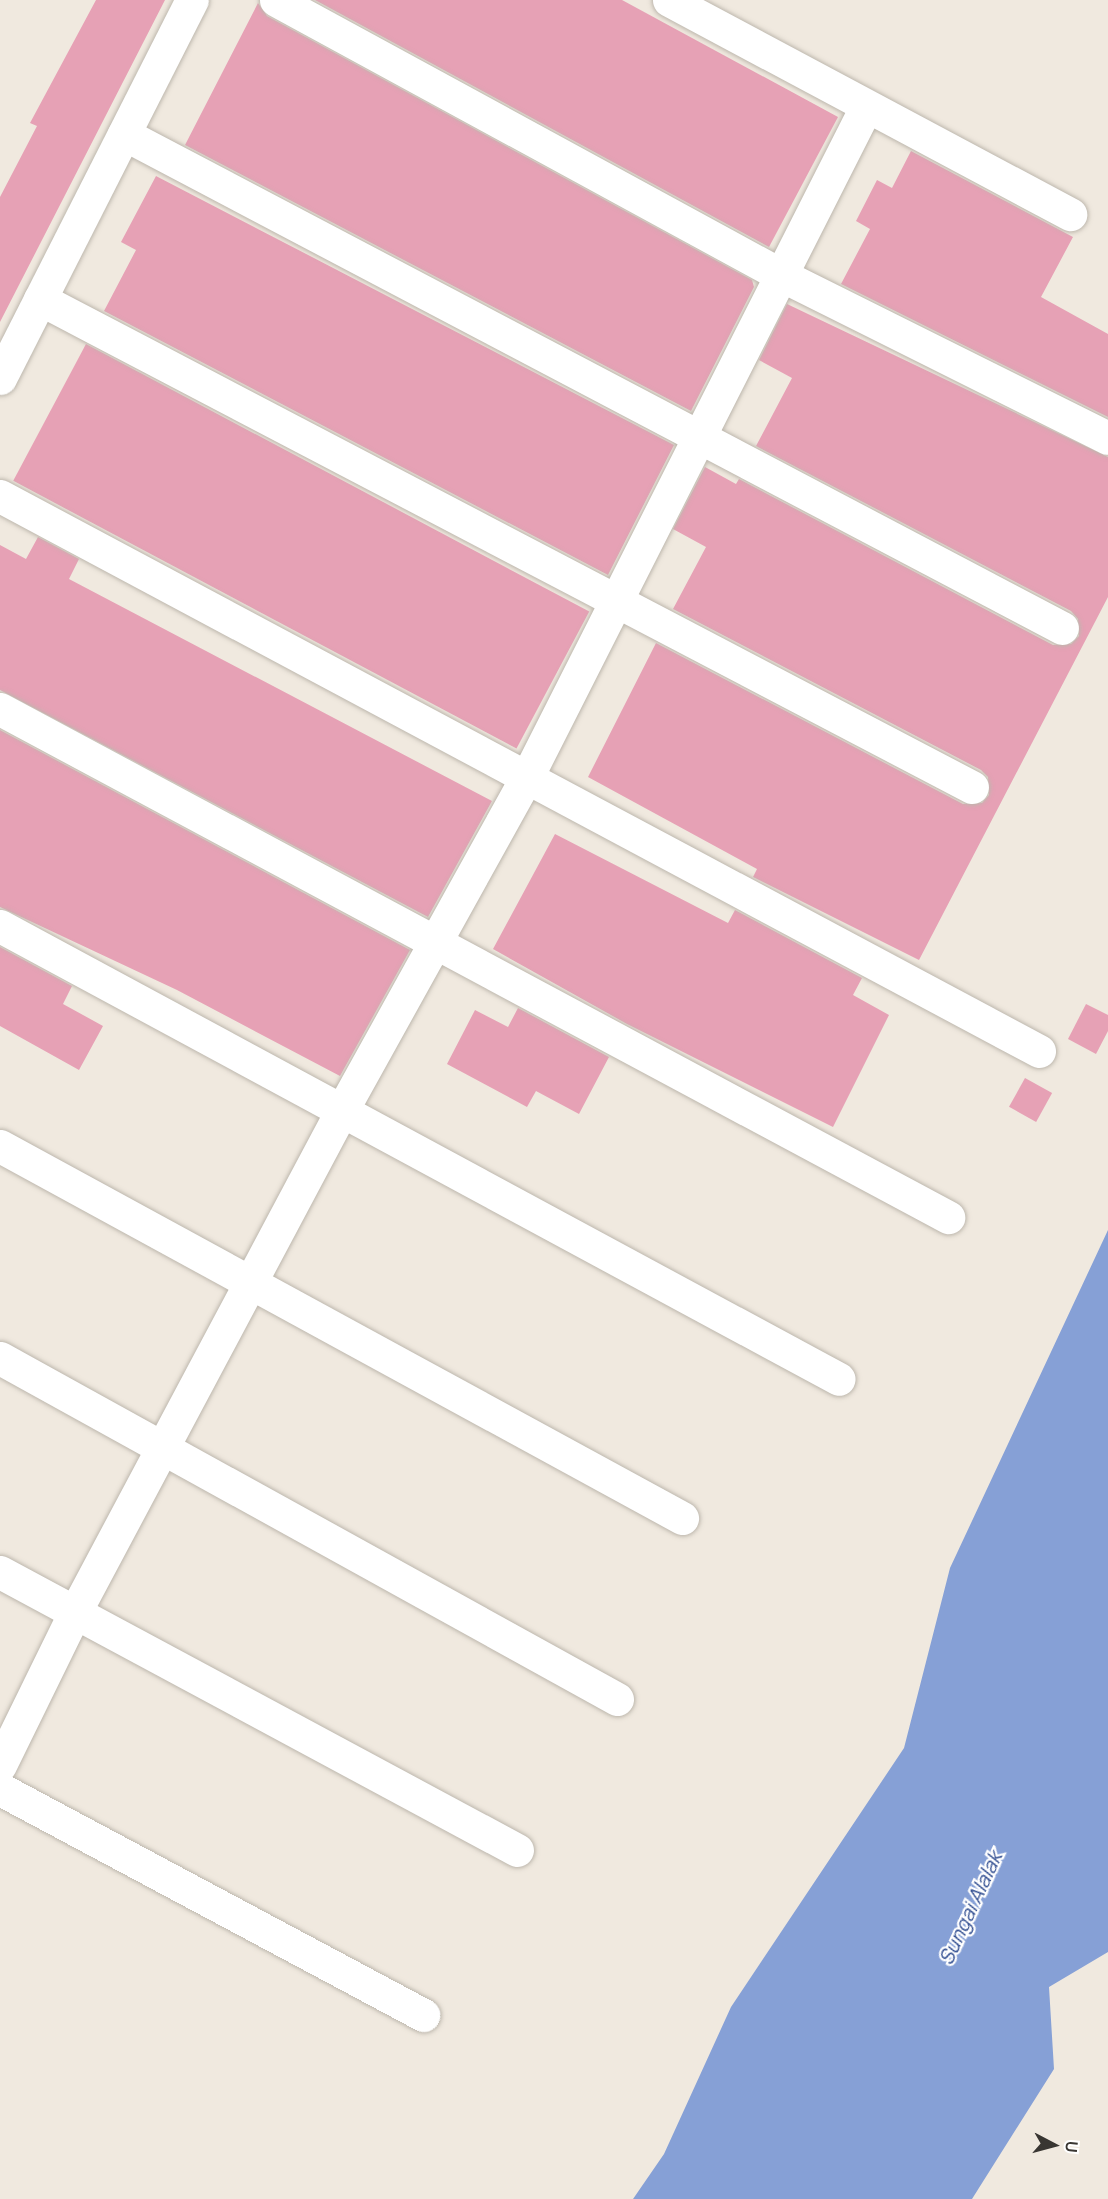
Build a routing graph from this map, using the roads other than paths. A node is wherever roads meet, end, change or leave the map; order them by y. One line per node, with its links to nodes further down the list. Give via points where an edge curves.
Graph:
1 (192, 0): 5 (street)
2 (276, 0): 7 (street)
3 (669, 0): 4 (street)
4 (866, 107): 6 (street); 7 (street)
5 (124, 134): 8 (street); 10 (street)
6 (1070, 214)
7 (781, 275): 10 (street); 11 (street)
8 (40, 299): 9 (street); 13 (street)
9 (0, 378)
10 (699, 438): 13 (street); 14 (street)
11 (1108, 438)
12 (0, 496): 16 (street)
13 (615, 602): 16 (street); 17 (street)
14 (1062, 628)
15 (0, 709): 19 (street)
16 (528, 775): 19 (street); 20 (street)
17 (972, 788)
18 (0, 926): 21 (street)
19 (433, 944): 21 (street); 23 (street)
20 (1039, 1051)
21 (340, 1112): 24 (street); 26 (street)
22 (0, 1146): 24 (street)
23 (948, 1217)
24 (252, 1281): 27 (street); 28 (street)
25 (0, 1358): 27 (street)
26 (839, 1379)
27 (164, 1449): 30 (street); 31 (street)
28 (682, 1518)
29 (0, 1572): 30 (street)
30 (75, 1612): 32 (street); 34 (street)
31 (617, 1699)
32 (0, 1765)
33 (0, 1789): 35 (street)
34 (517, 1850)
35 (424, 2014)

